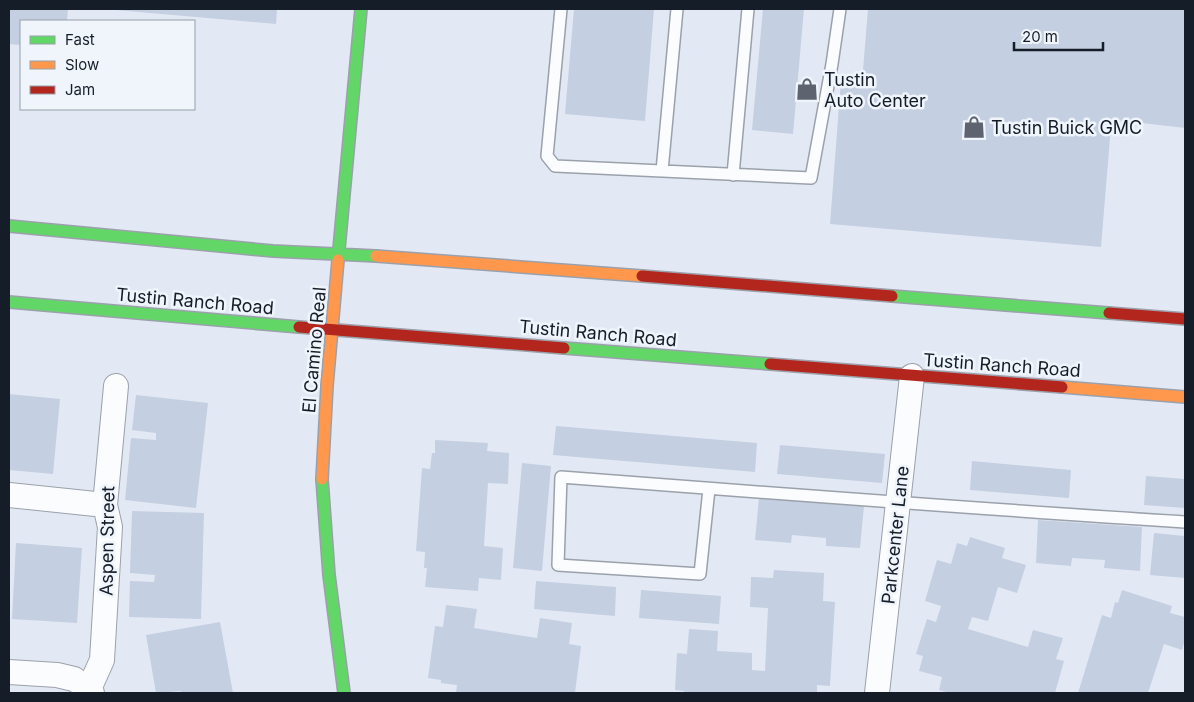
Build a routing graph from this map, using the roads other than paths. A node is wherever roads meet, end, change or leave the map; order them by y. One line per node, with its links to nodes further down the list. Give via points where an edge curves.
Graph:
1 (361, 9): 9 (main road, El Camino Real)
2 (561, 9): 6 (lane, via 547,156 555,166)
3 (677, 9): 6 (lane)
4 (748, 9): 7 (lane)
5 (840, 9): 7 (lane, via 811,178)
6 (662, 171): 7 (lane)
7 (733, 174)
8 (9, 226): 9 (main road, via 273,251)
9 (340, 254): 11 (main road); 12 (main road, El Camino Real)
10 (9, 302): 12 (main road, Tustin Ranch Road)
11 (1185, 319)
12 (332, 330): 13 (main road, Tustin Ranch Road); 23 (main road, El Camino Real, via 322,479 329,575)
13 (912, 376): 15 (main road, Tustin Ranch Road); 18 (street, Parkcenter Lane)
14 (116, 386): 19 (street, Aspen Street)
15 (1185, 397)
16 (709, 488): 16 (lane, via 561,477 558,565 700,574); 18 (lane)
17 (9, 496): 19 (street)
18 (899, 504): 20 (lane); 24 (street, Parkcenter Lane)
19 (106, 505): 22 (street, Aspen Street, via 110,528 102,660)
20 (1185, 522)
21 (9, 672): 22 (street, via 57,675 74,679)
22 (91, 691)
23 (344, 693)
24 (877, 693)

